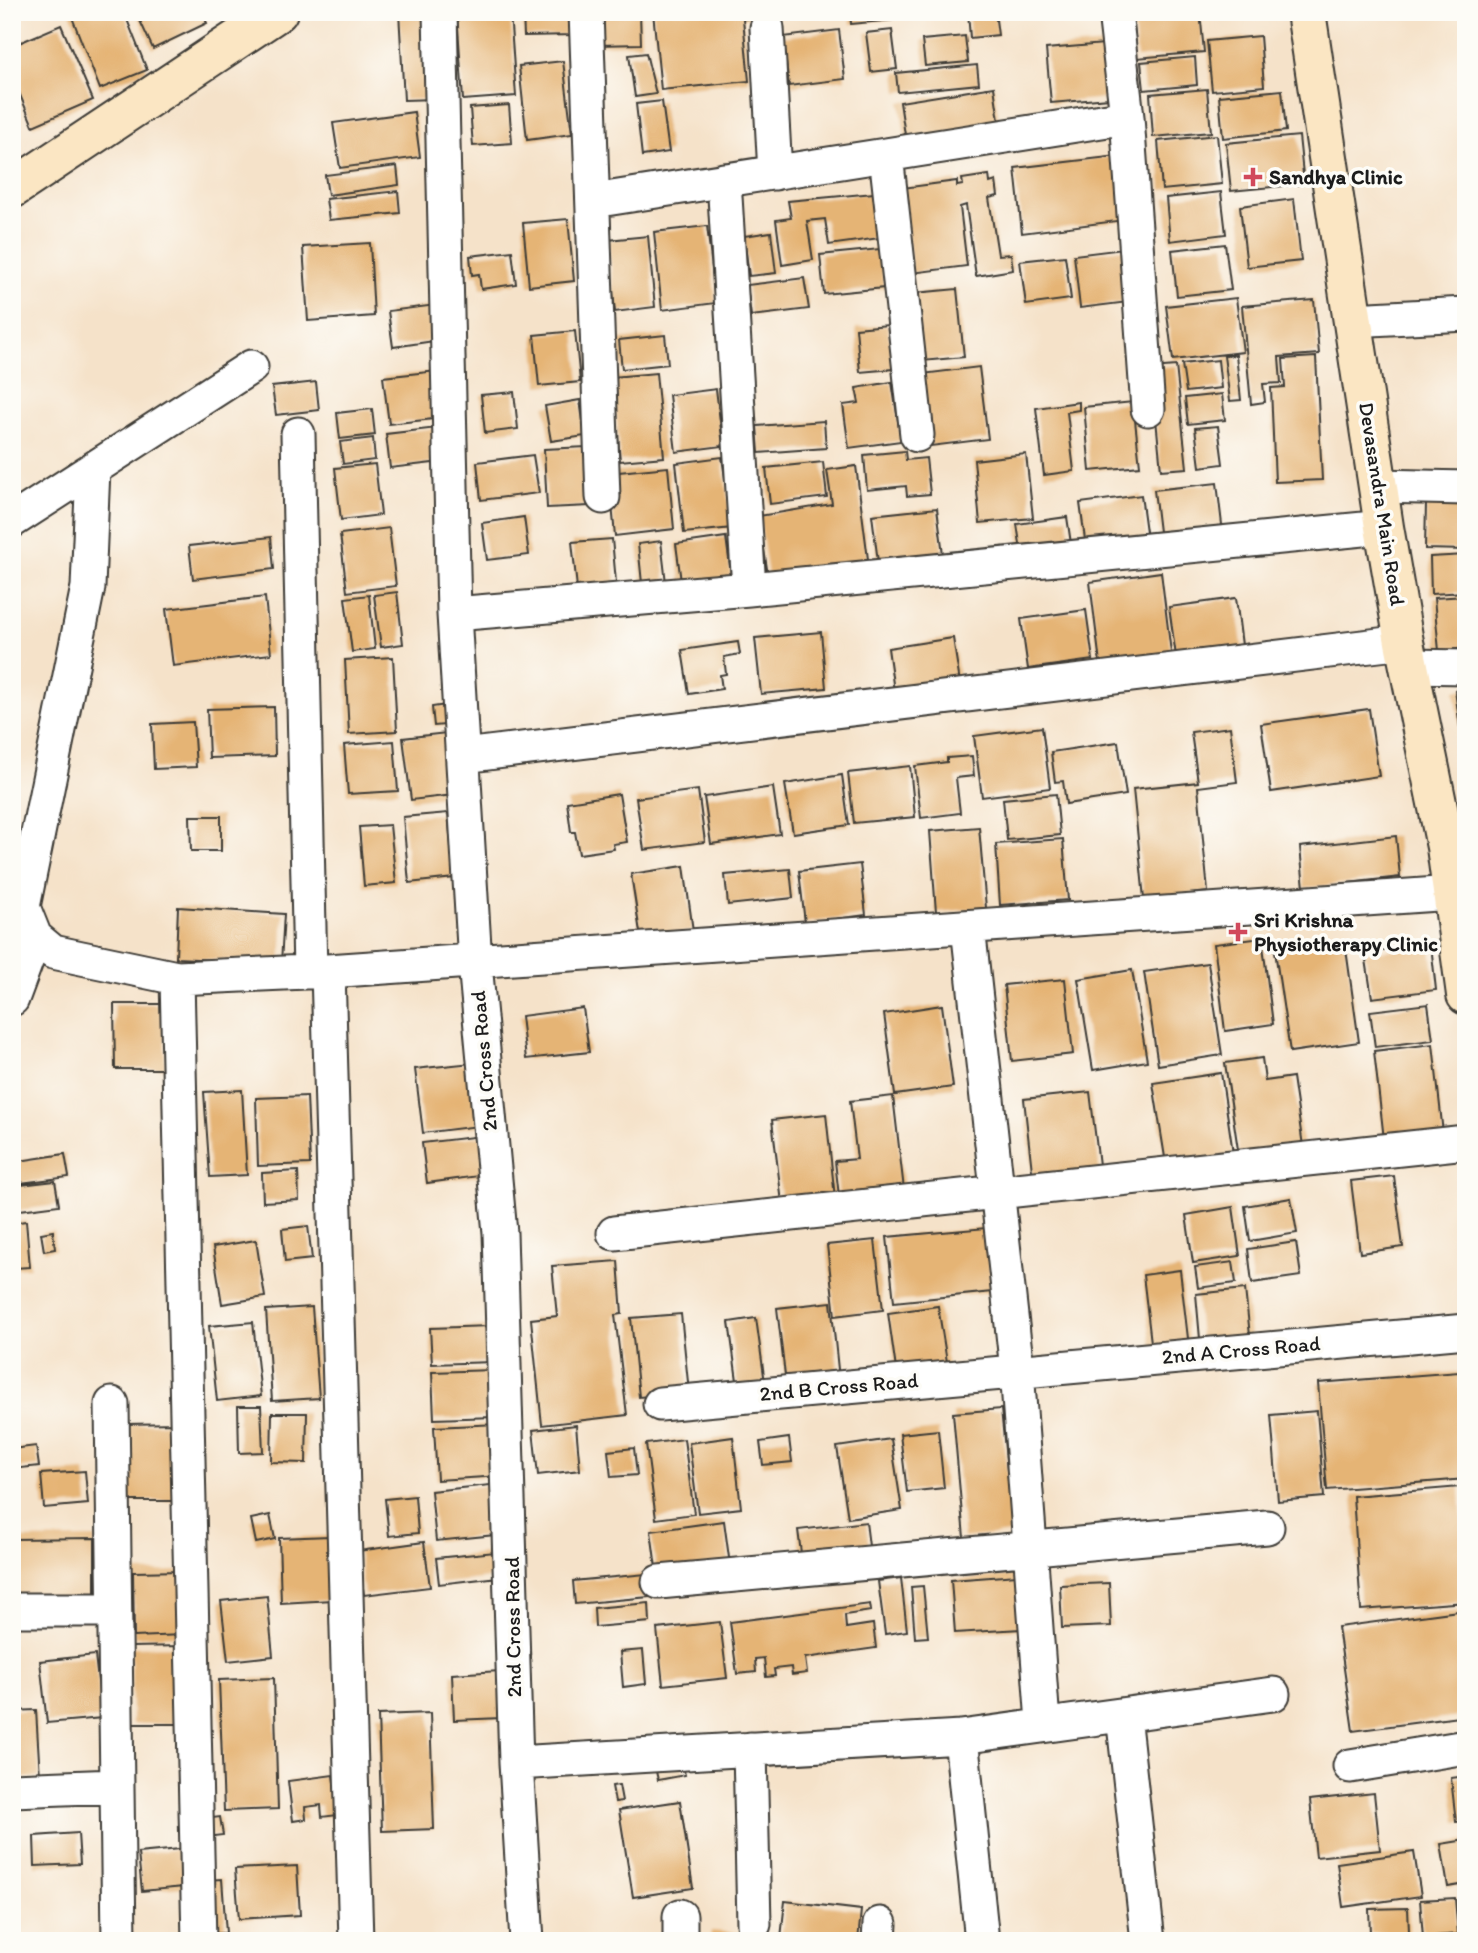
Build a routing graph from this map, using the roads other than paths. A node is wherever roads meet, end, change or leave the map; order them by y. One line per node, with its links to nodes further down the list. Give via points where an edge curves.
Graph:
1 (278, 12): 11 (main road)
2 (440, 12): 26 (street, 2nd Cross Road)
3 (586, 12): 12 (street)
4 (1115, 12): 7 (street)
5 (1306, 12): 14 (main road, Devasandra Main Road)
6 (766, 28): 9 (street)
7 (1127, 117): 8 (street); 16 (street)
8 (886, 155): 9 (street); 18 (street)
9 (775, 173): 10 (street)
10 (724, 180): 12 (street); 25 (street)
11 (12, 189)
12 (593, 201): 22 (street)
13 (1466, 314): 14 (street)
14 (1352, 320): 20 (main road, Devasandra Main Road)
15 (251, 367): 19 (street)
16 (1149, 409)
17 (298, 434): 35 (street)
18 (917, 435)
19 (93, 469): 23 (street); 32 (street, via 88,587)
20 (1378, 486): 21 (street); 24 (main road, Devasandra Main Road)
21 (1466, 488)
22 (603, 497)
23 (12, 521)
24 (1384, 527): 25 (street); 27 (main road, Devasandra Main Road)
25 (749, 589): 26 (street)
26 (454, 614): 29 (street, 2nd Cross Road)
27 (1407, 654): 28 (street); 29 (street); 30 (main road, Devasandra Main Road)
28 (1466, 667)
29 (463, 756): 34 (street, 2nd Cross Road)
30 (1456, 847): 31 (main road, Devasandra Main Road)
31 (1435, 894): 33 (street); 37 (main road, Devasandra Main Road)
32 (24, 916): 36 (street, via 52,952); 38 (street)
33 (968, 927): 34 (street); 42 (street)
34 (475, 963): 35 (street); 56 (street, 2nd Cross Road, via 500,1233)
35 (319, 971): 36 (street); 63 (street)
36 (177, 978): 62 (street)
37 (1466, 995)
38 (12, 999)
39 (1466, 1142): 40 (street)
40 (614, 1233)
41 (1466, 1331): 42 (street, 2nd A Cross Road)
42 (1017, 1370): 44 (street, 2nd B Cross Road); 46 (street)
43 (111, 1404): 49 (street)
44 (660, 1404)
45 (1266, 1527): 46 (street)
46 (1030, 1548): 47 (street); 52 (street)
47 (659, 1582)
48 (12, 1610): 49 (street)
49 (114, 1610): 58 (street)
50 (1272, 1694): 51 (street)
51 (1123, 1715): 52 (street); 66 (street)
52 (1043, 1723): 53 (street)
53 (961, 1737): 55 (street); 65 (street)
54 (1466, 1746): 57 (street)
55 (750, 1749): 56 (street); 60 (street)
56 (516, 1763): 64 (street, 2nd Cross Road)
57 (1350, 1766)
58 (116, 1786): 59 (street); 61 (street)
59 (12, 1790)
60 (754, 1924)
61 (119, 1941)
62 (200, 1941)
63 (356, 1941)
64 (527, 1941)
65 (979, 1941)
66 (1148, 1941)

